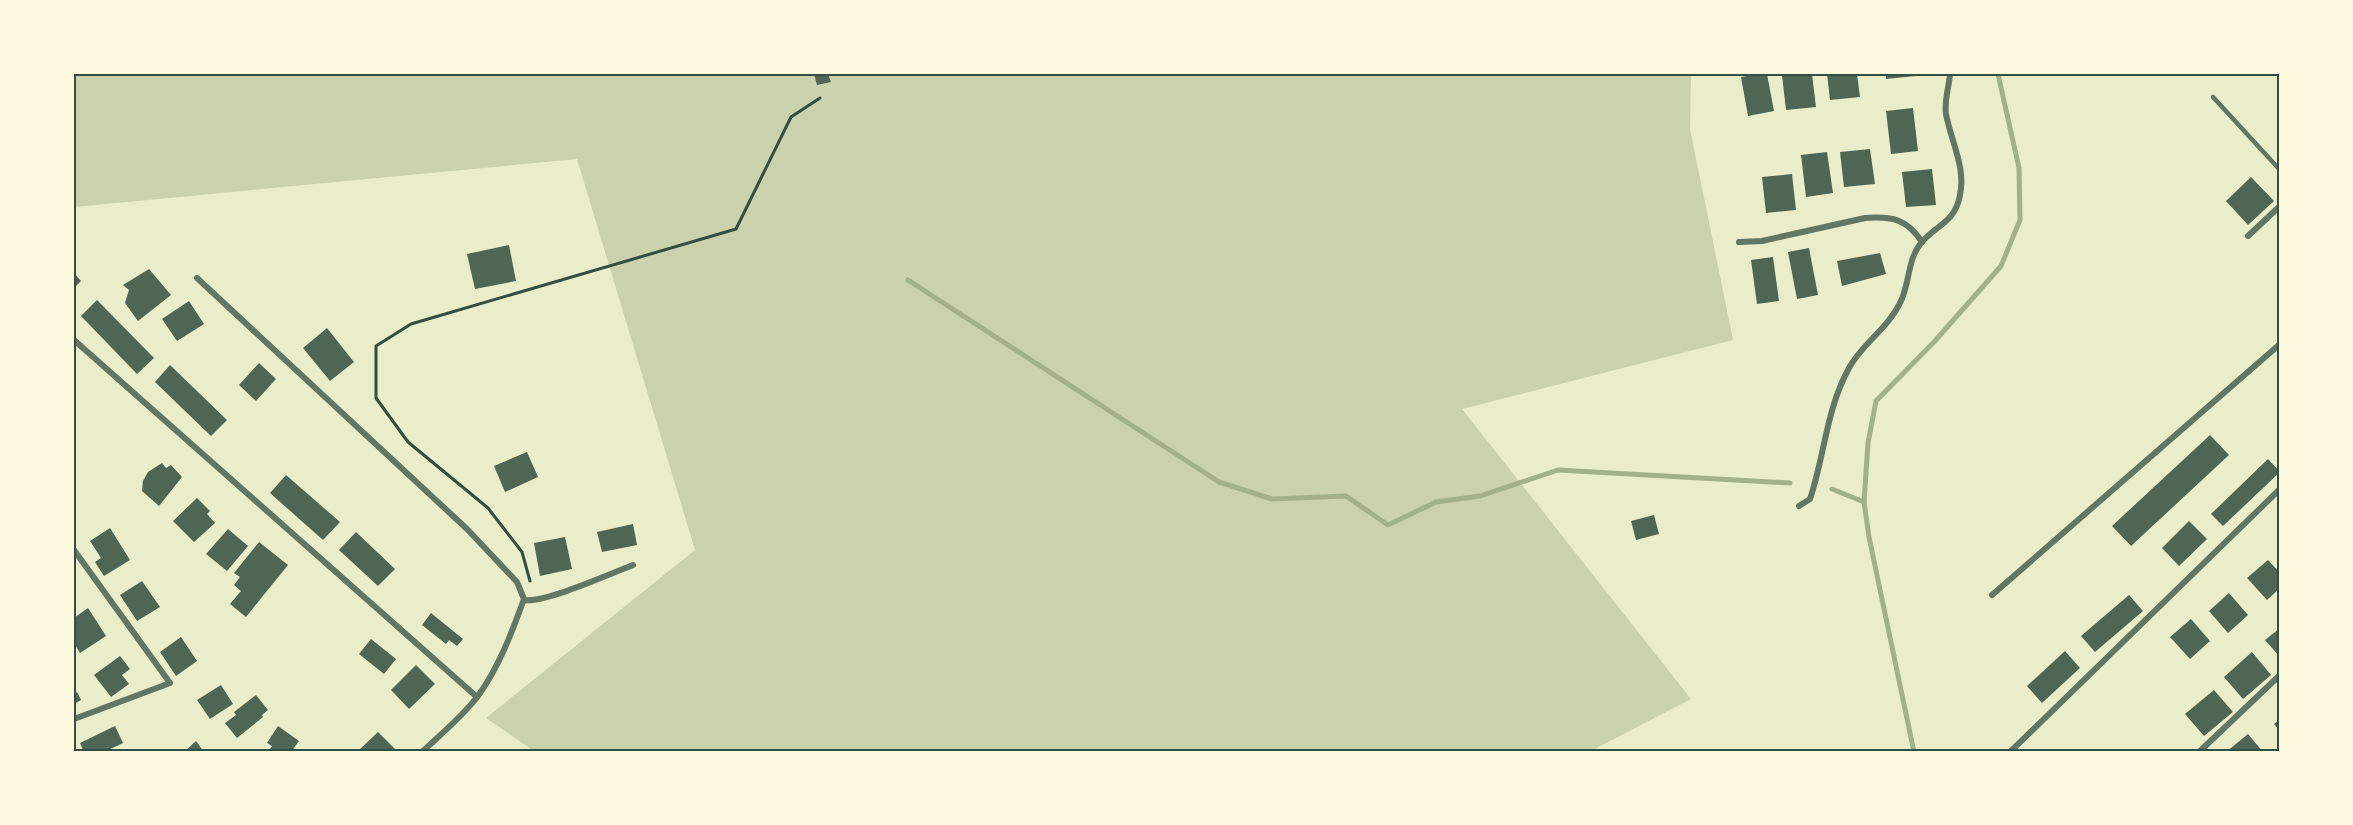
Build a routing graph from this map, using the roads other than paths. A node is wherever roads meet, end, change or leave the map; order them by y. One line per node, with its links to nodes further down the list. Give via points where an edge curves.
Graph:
1 (1950, 74): 7 (street, via 1946,112 1960,168 1960,195 1949,220)
2 (2213, 97): 3 (lane)
3 (2280, 170)
4 (2280, 206): 5 (street)
5 (2248, 236)
6 (1739, 242): 7 (street, via 1882,217 1912,227)
7 (1922, 242): 12 (street, via 1912,257 1900,305 1851,365 1836,393 1816,481 1810,499)
8 (197, 278): 16 (street, via 467,529 517,582)
9 (74, 340): 18 (street)
10 (2280, 344): 15 (street)
11 (2280, 489): 21 (street)
12 (1799, 506)
13 (74, 550): 19 (street, via 170,683)
14 (633, 565): 16 (street)
15 (1992, 595)
16 (526, 601): 18 (street)
17 (2280, 675): 22 (street)
18 (477, 697): 20 (street)
19 (74, 719)
20 (422, 752)
21 (2010, 752)
22 (2199, 752)

